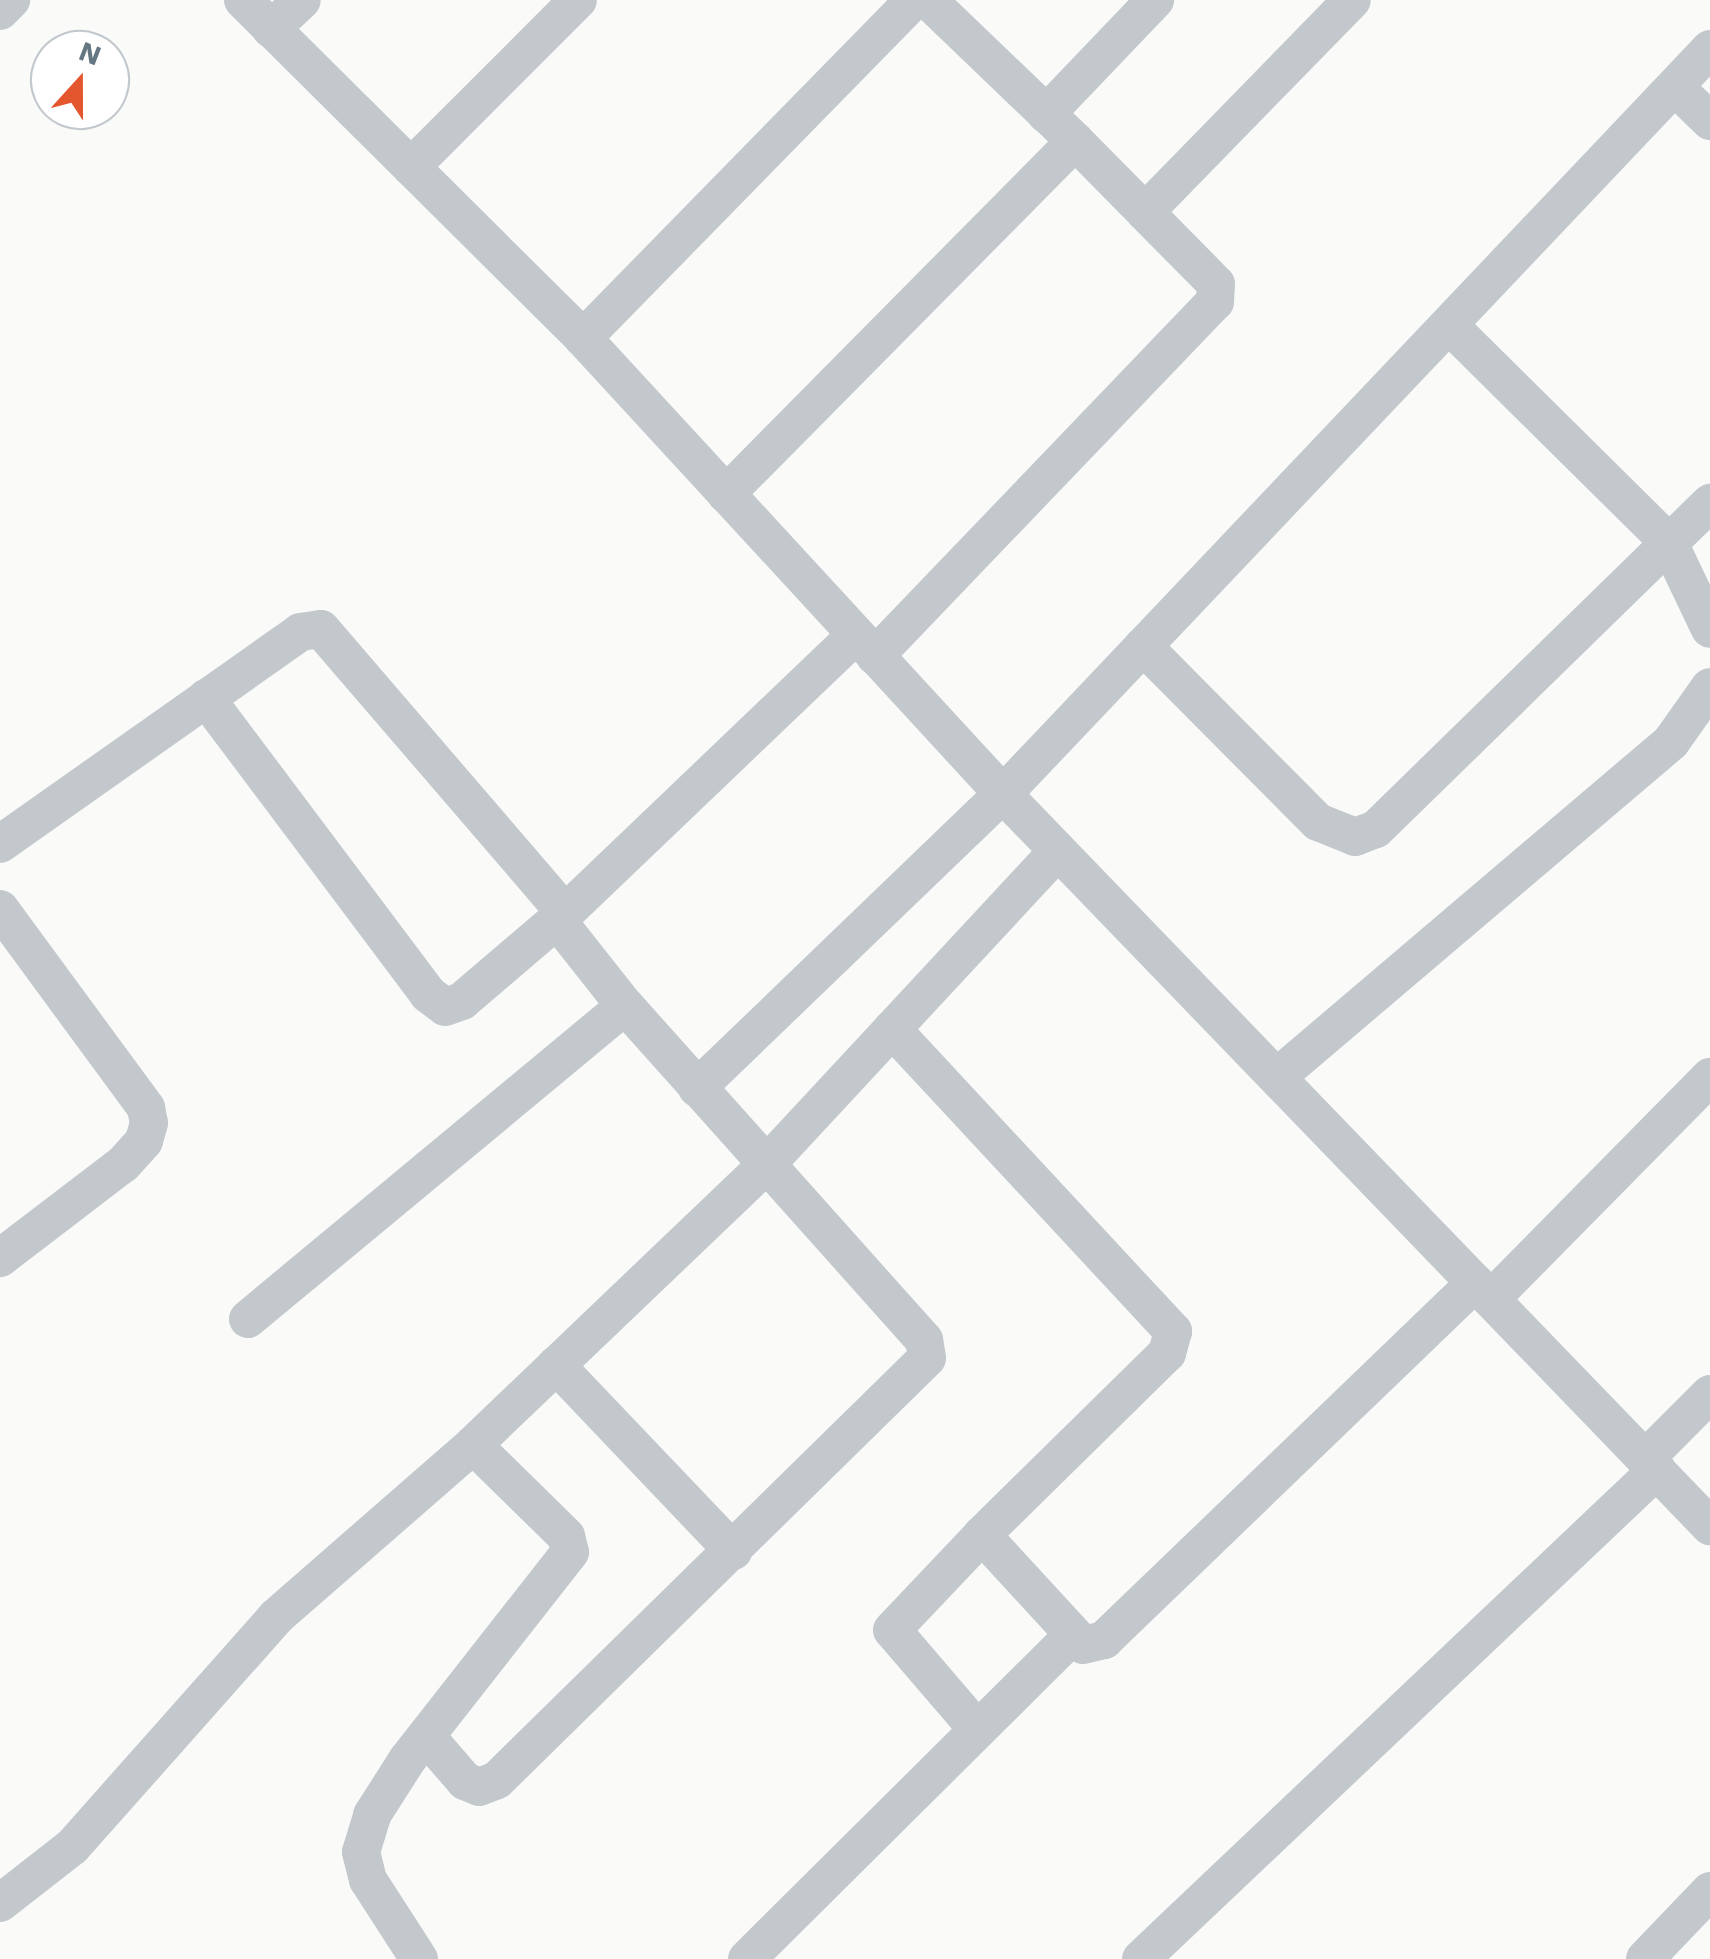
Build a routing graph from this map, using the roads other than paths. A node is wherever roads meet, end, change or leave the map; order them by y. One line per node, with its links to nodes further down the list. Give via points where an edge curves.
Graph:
1 (12, 0): 9 (street)
2 (243, 0): 10 (street)
3 (302, 0): 10 (street)
4 (578, 0): 16 (street)
5 (914, 0): 19 (street)
6 (928, 0): 13 (street)
7 (1155, 0): 13 (street)
8 (1352, 0): 17 (street)
9 (0, 10)
10 (271, 29): 16 (street)
11 (1710, 50): 12 (street)
12 (1675, 86): 14 (street); 18 (street)
13 (1046, 114): 15 (street)
14 (1710, 121)
15 (1075, 141): 17 (street); 20 (street)
16 (410, 167): 19 (street)
17 (1145, 212): 24 (street, via 1216,284 1216,302)
18 (1448, 325): 22 (street); 25 (street)
19 (583, 338): 20 (street)
20 (726, 494): 24 (street)
21 (1710, 504): 22 (street)
22 (1669, 543): 23 (street); 25 (street, via 1376,830 1355,837 1318,822)
23 (1710, 629)
24 (866, 645): 28 (street); 31 (street)
25 (1143, 646): 28 (street)
26 (1710, 687): 36 (street, via 1670,742)
27 (206, 698): 29 (street); 31 (street, via 300,632 322,629); 31 (street, via 438,1004 462,1001)
28 (1003, 794): 30 (street); 37 (street)
29 (0, 844)
30 (1058, 852): 34 (street); 36 (street)
31 (561, 917): 33 (street)
32 (7, 933): 39 (street, via 146,1108 149,1123 123,1164)
33 (625, 1006): 37 (street); 41 (street)
34 (892, 1029): 38 (street); 47 (street, via 1173,1331 1167,1352)
35 (1710, 1076): 40 (street)
36 (1277, 1077): 40 (street)
37 (697, 1088): 38 (street)
38 (764, 1166): 42 (street); 48 (street, via 924,1340 927,1358)
39 (0, 1258)
40 (1483, 1291): 45 (street); 49 (street, via 1104,1640 1089,1646)
41 (248, 1319)
42 (556, 1366): 44 (street); 48 (street)
43 (1710, 1394): 45 (street)
44 (473, 1446): 51 (street, via 566,1536 570,1552); 52 (street, via 276,1617 72,1847)
45 (1651, 1464): 46 (street); 56 (street)
46 (1710, 1526)
47 (982, 1535): 49 (street); 50 (street, via 892,1630)
48 (734, 1550): 51 (street, via 497,1780 480,1787 464,1782)
49 (1072, 1636): 50 (street)
50 (977, 1729): 55 (street)
51 (426, 1736): 54 (street, via 384,1790 361,1852 368,1880)
52 (8, 1883)
53 (1710, 1892): 57 (street)
54 (419, 1959)
55 (747, 1959)
56 (1140, 1959)
57 (1645, 1959)

